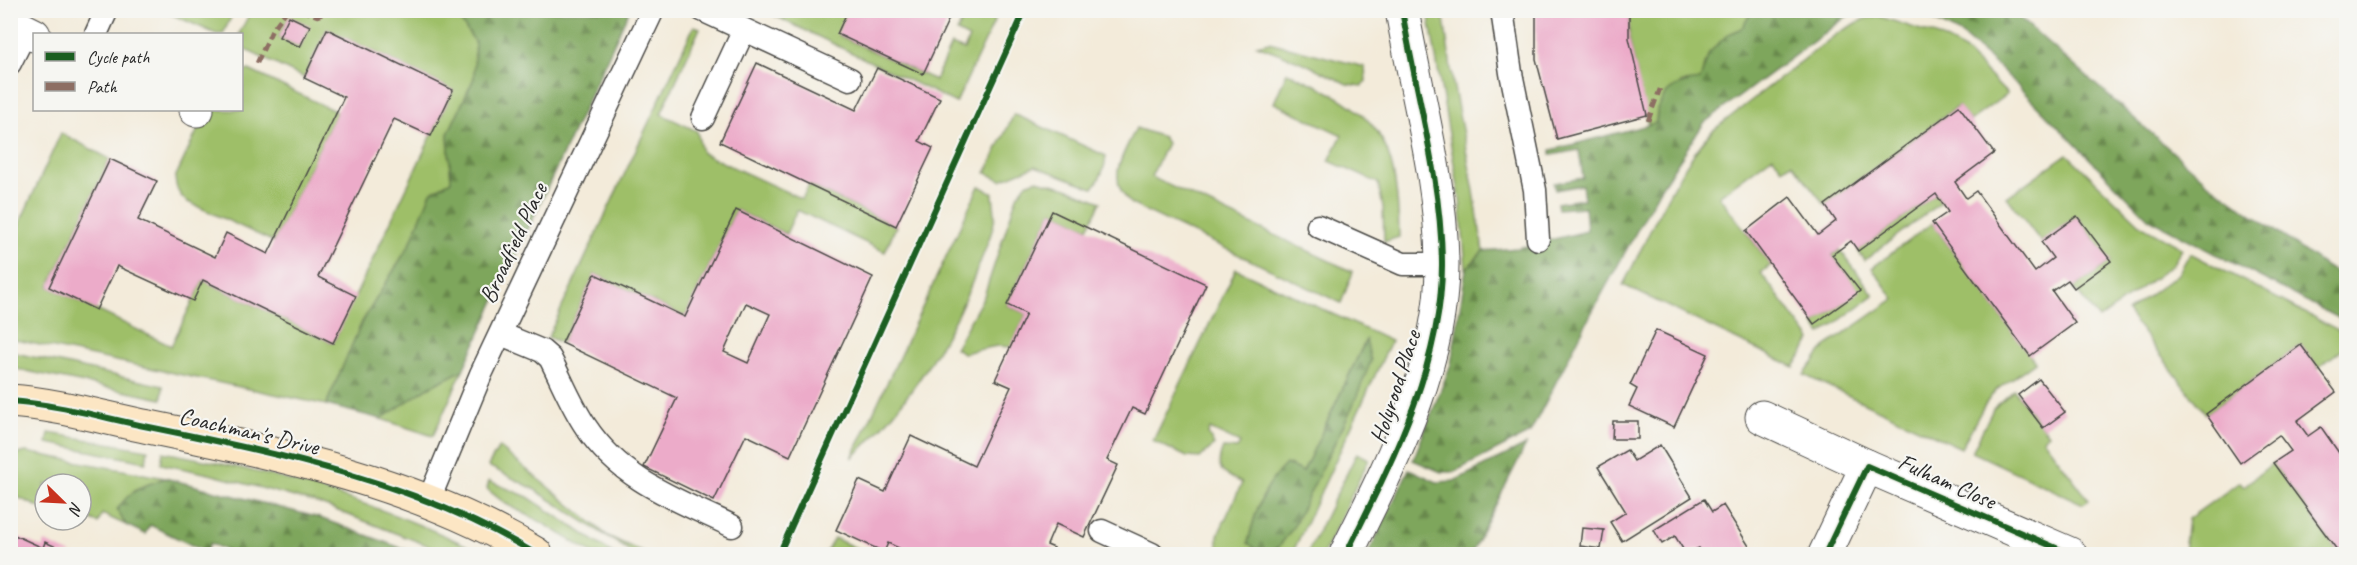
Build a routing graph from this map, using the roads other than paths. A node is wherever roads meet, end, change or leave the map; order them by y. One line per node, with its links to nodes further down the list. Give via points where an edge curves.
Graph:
1 (107, 10): 8 (lane)
2 (652, 10): 15 (lane, Broadfield Place)
3 (702, 10): 7 (lane)
4 (1402, 10): 14 (street, Holyrood Place, via 1438,210)
5 (1502, 10): 13 (lane, via 1535,190)
6 (24, 30): 9 (lane)
7 (744, 30): 10 (lane); 11 (lane)
8 (96, 33)
9 (10, 63)
10 (850, 79)
11 (703, 118)
12 (1318, 226): 14 (lane, via 1403,264)
13 (1538, 239)
14 (1442, 264): 24 (street, Holyrood Place, via 1431,350 1416,397)
15 (501, 334): 19 (lane, Broadfield Place); 20 (lane, via 550,358 585,427 606,454 637,480)
16 (10, 401): 19 (street, Coachman's Drive, via 292,456)
17 (1762, 417): 18 (street, Fulham Close)
18 (1867, 466): 25 (street, Fulham Close); 26 (street, Fulham Close)
19 (428, 502): 22 (street, Coachman's Drive, via 484,525)
20 (732, 526)
21 (1102, 531): 23 (lane)
22 (536, 555)
23 (1152, 555)
24 (1346, 555)
25 (1825, 555)
26 (2070, 555)

